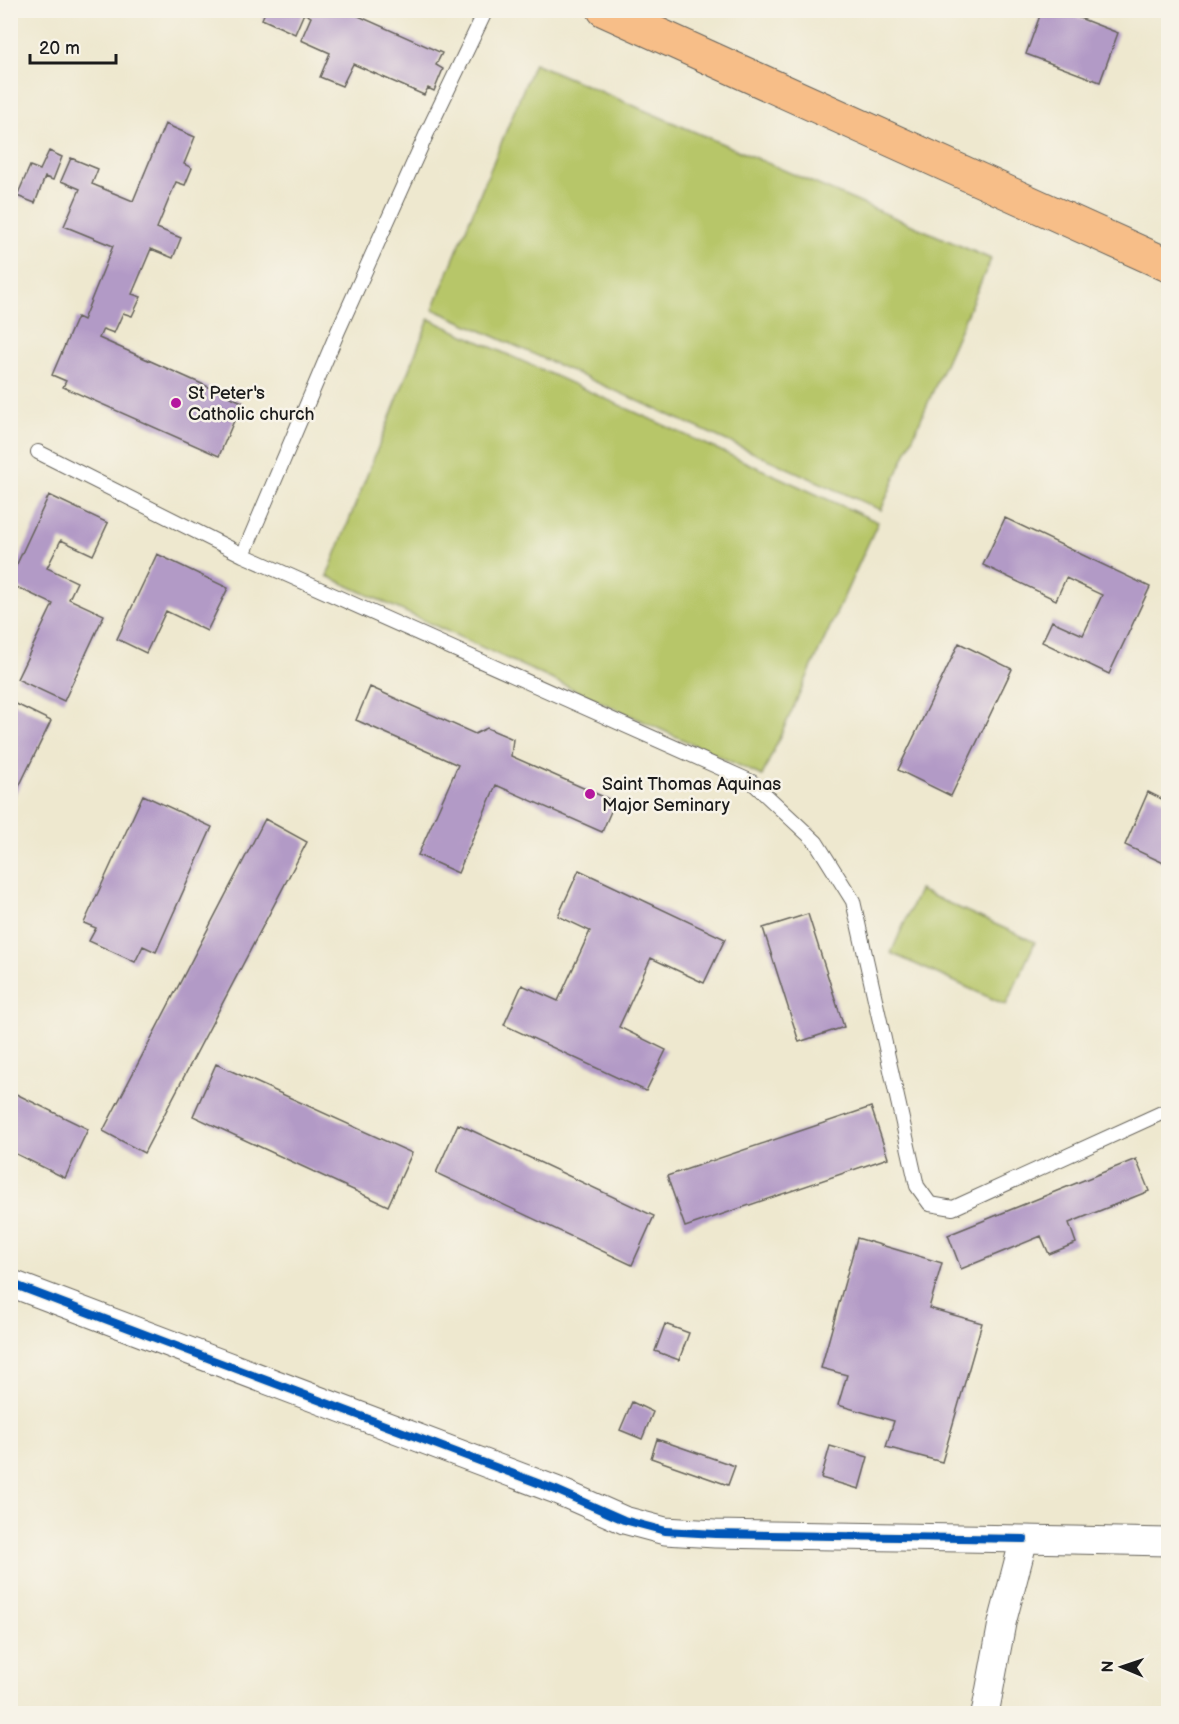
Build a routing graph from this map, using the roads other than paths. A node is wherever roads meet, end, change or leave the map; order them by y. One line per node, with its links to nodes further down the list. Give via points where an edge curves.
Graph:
1 (486, 10): 5 (lane, via 338,331)
2 (604, 10): 3 (main road)
3 (1168, 265)
4 (38, 452): 5 (lane)
5 (243, 555): 6 (lane, via 752,782 816,842 853,901 917,1186 930,1204 953,1208)
6 (1168, 1110)
7 (10, 1282): 8 (street, via 556,1490 624,1520 666,1531)
8 (1024, 1539): 9 (street); 10 (street, via 1002,1623)
9 (1168, 1542)
10 (986, 1713)

